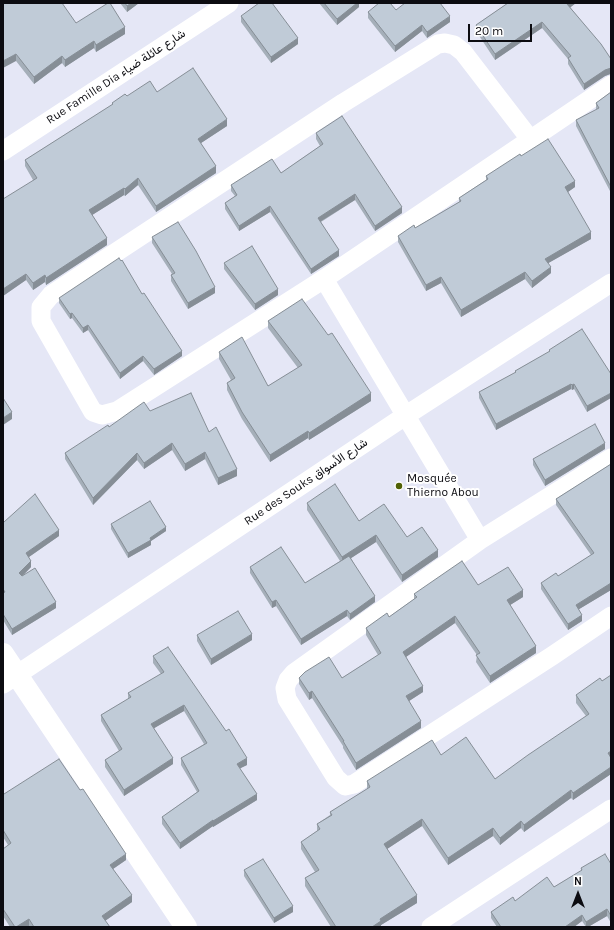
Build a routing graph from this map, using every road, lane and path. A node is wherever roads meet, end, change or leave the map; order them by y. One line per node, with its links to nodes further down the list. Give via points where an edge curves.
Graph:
1 (229, 3): 4 (street, Rue Famille Dia شارع عائلة ضياء)
2 (611, 85): 3 (street)
3 (530, 139): 5 (street); 5 (street, via 463,52 454,45 438,44 343,103 51,295 41,307 41,321 93,412 102,415 117,411)
4 (3, 151)
5 (324, 278): 7 (street)
6 (611, 283): 7 (street, Rue des Souks شارع الأسواق)
7 (405, 416): 9 (street); 12 (street, Rue des Souks شارع الأسواق)
8 (611, 458): 9 (street)
9 (480, 540): 10 (street, via 294,673 288,680 285,688 287,699 336,778 345,786 361,780)
10 (611, 616)
11 (3, 654): 12 (street)
12 (10, 680): 14 (street)
13 (611, 809): 15 (street)
14 (186, 927)
15 (431, 927)

